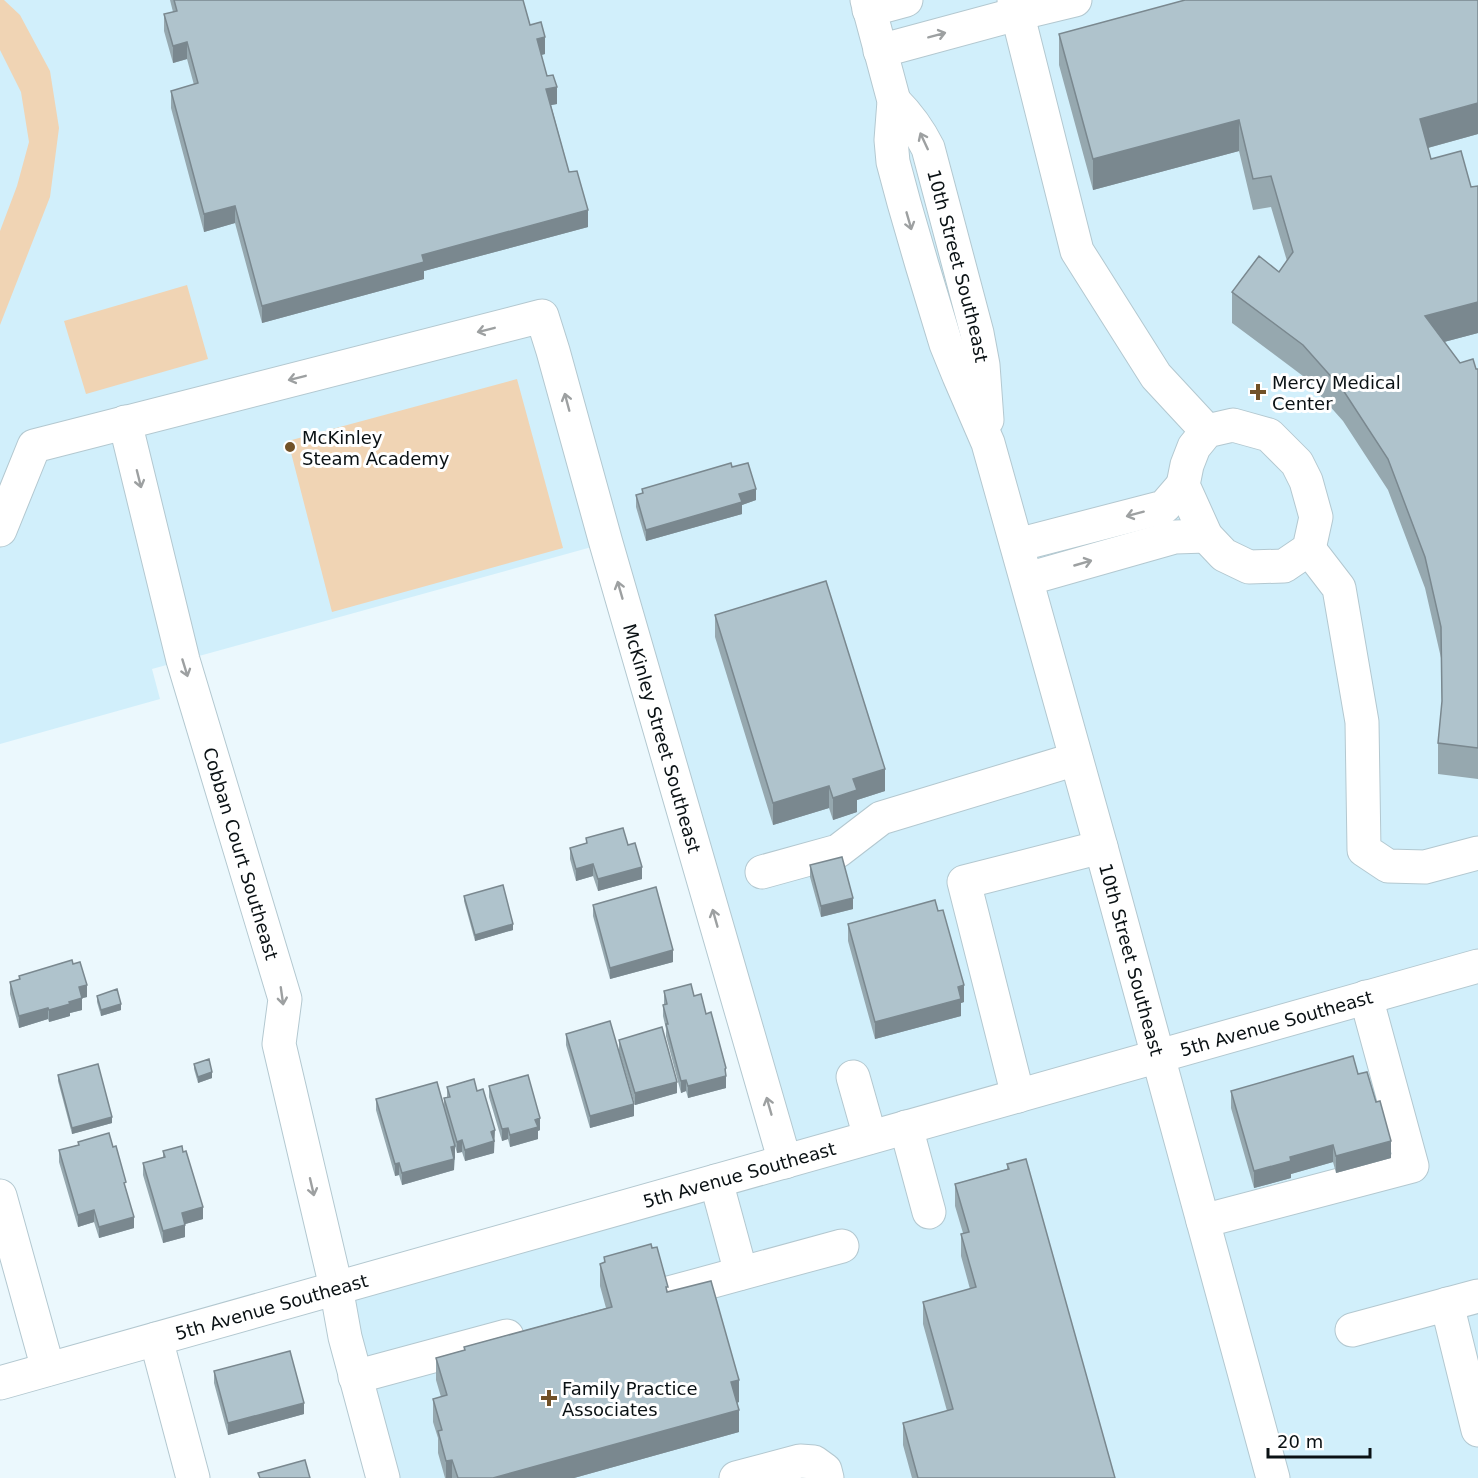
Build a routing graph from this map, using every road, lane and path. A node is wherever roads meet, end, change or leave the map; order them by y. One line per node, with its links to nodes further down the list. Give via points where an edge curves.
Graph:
1 (906, 0): 3 (street)
2 (1075, 0): 4 (street)
3 (868, 5): 5 (street, 10th Street Southeast)
4 (1015, 7): 5 (street, one-way to 4); 7 (street, via 1077,250 1156,376)
5 (880, 51): 11 (street, 10th Street Southeast, via 894,101 893,162 904,203 946,344 988,443)
6 (125, 422): 9 (street, via 34,446); 25 (street, McKinley Street Southeast, one-way to 6, via 542,316); 32 (street, Cobban Court Southeast, one-way to 32, via 183,660 285,999 279,1044)
7 (1208, 431): 8 (street, via 1194,447); 12 (street, via 1233,425 1269,435 1297,463 1316,517)
8 (1183, 485): 10 (street); 11 (street, one-way to 11, via 1164,507)
9 (0, 530)
10 (1206, 536): 12 (street, via 1224,555 1250,567 1284,566); 13 (street, one-way to 10, via 1175,537)
11 (1017, 545): 13 (street, 10th Street Southeast)
12 (1309, 549): 16 (street, via 1339,588 1362,722 1364,850 1388,866 1425,867)
13 (1027, 579): 14 (street, 10th Street Southeast)
14 (1076, 759): 15 (street, 10th Street Southeast); 17 (street, via 881,818 838,851)
15 (1101, 847): 20 (street, 10th Street Southeast); 22 (street, via 964,882)
16 (1478, 853)
17 (762, 872)
18 (1478, 966): 19 (street, 5th Avenue Southeast)
19 (1366, 997): 20 (street, 5th Avenue Southeast); 29 (street, via 1412,1166)
20 (1157, 1056): 22 (street, 5th Avenue Southeast); 29 (street, 10th Street Southeast)
21 (853, 1077): 24 (street)
22 (1018, 1095): 23 (street, 5th Avenue Southeast)
23 (906, 1127): 24 (street, 5th Avenue Southeast); 28 (street)
24 (870, 1137): 25 (street, 5th Avenue Southeast)
25 (785, 1162): 26 (street, 5th Avenue Southeast)
26 (716, 1181): 31 (street); 32 (street, 5th Avenue Southeast)
27 (0, 1196): 39 (street)
28 (929, 1212)
29 (1203, 1221): 47 (street, 10th Street Southeast)
30 (842, 1246): 31 (street)
31 (741, 1273): 33 (street)
32 (336, 1287): 38 (street, 5th Avenue Southeast); 40 (street, Cobban Court Southeast)
33 (664, 1294)
34 (1478, 1296): 35 (street)
35 (1447, 1304): 37 (street); 42 (street)
36 (538, 1328): 40 (street)
37 (1352, 1330)
38 (156, 1339): 39 (street, 5th Avenue Southeast); 43 (street)
39 (48, 1370): 41 (street, 5th Avenue Southeast)
40 (355, 1377): 44 (street, Cobban Court Southeast)
41 (0, 1383)
42 (1478, 1430)
43 (193, 1478)
44 (383, 1478)
45 (736, 1478): 46 (street, via 800,1461 814,1462 825,1470)
46 (827, 1478)
47 (1273, 1478)

